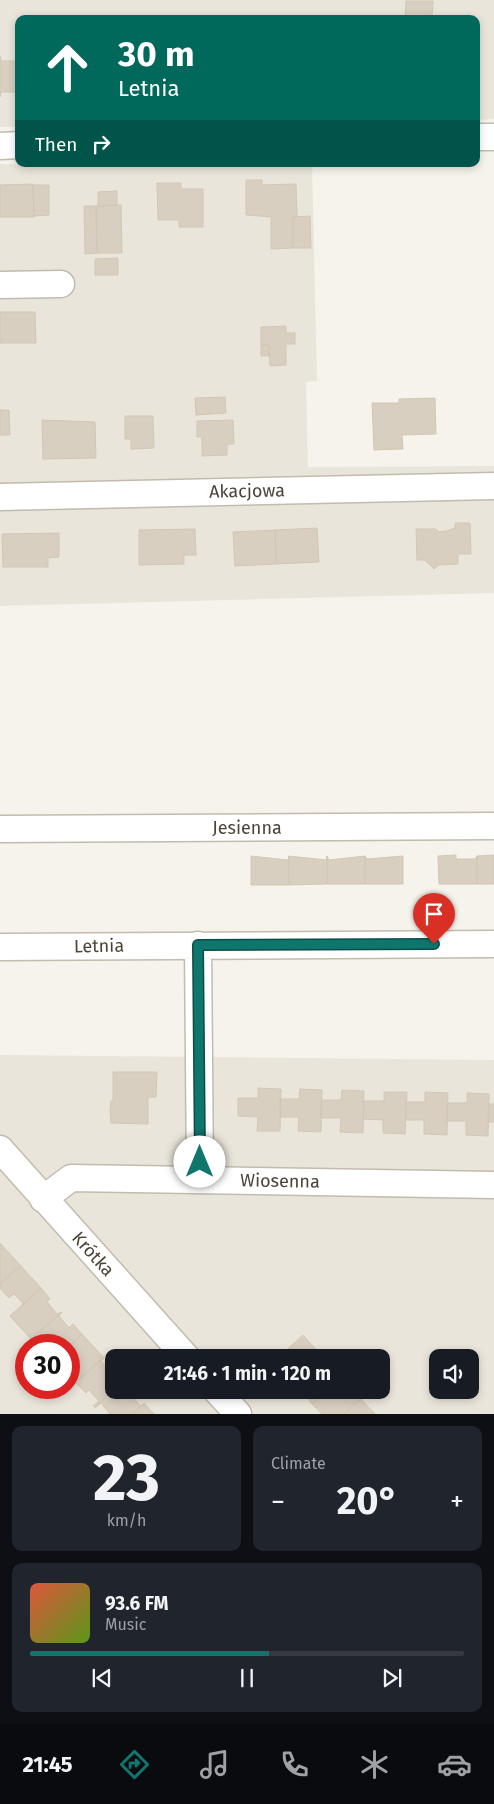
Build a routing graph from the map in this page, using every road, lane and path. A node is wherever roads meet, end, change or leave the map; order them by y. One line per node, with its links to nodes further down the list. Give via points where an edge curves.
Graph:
1 (480, 137): 2 (street)
2 (494, 137)
3 (15, 145): 4 (street)
4 (0, 146)
5 (61, 284): 6 (street)
6 (0, 285)
7 (494, 486): 8 (street, Akacjowa)
8 (0, 497)
9 (494, 826): 10 (street, Jesienna)
10 (0, 829)
11 (494, 944): 12 (street, Letnia)
12 (198, 945): 13 (street, Letnia); 15 (street)
13 (0, 947)
14 (0, 1149): 17 (street, Krótka)
15 (200, 1179): 16 (street, Wiosenna); 17 (street, Wiosenna, via 71,1178)
16 (494, 1185)
17 (44, 1199): 18 (street, Krótka)
18 (179, 1349)
19 (224, 1399): 20 (street)
20 (238, 1414)

